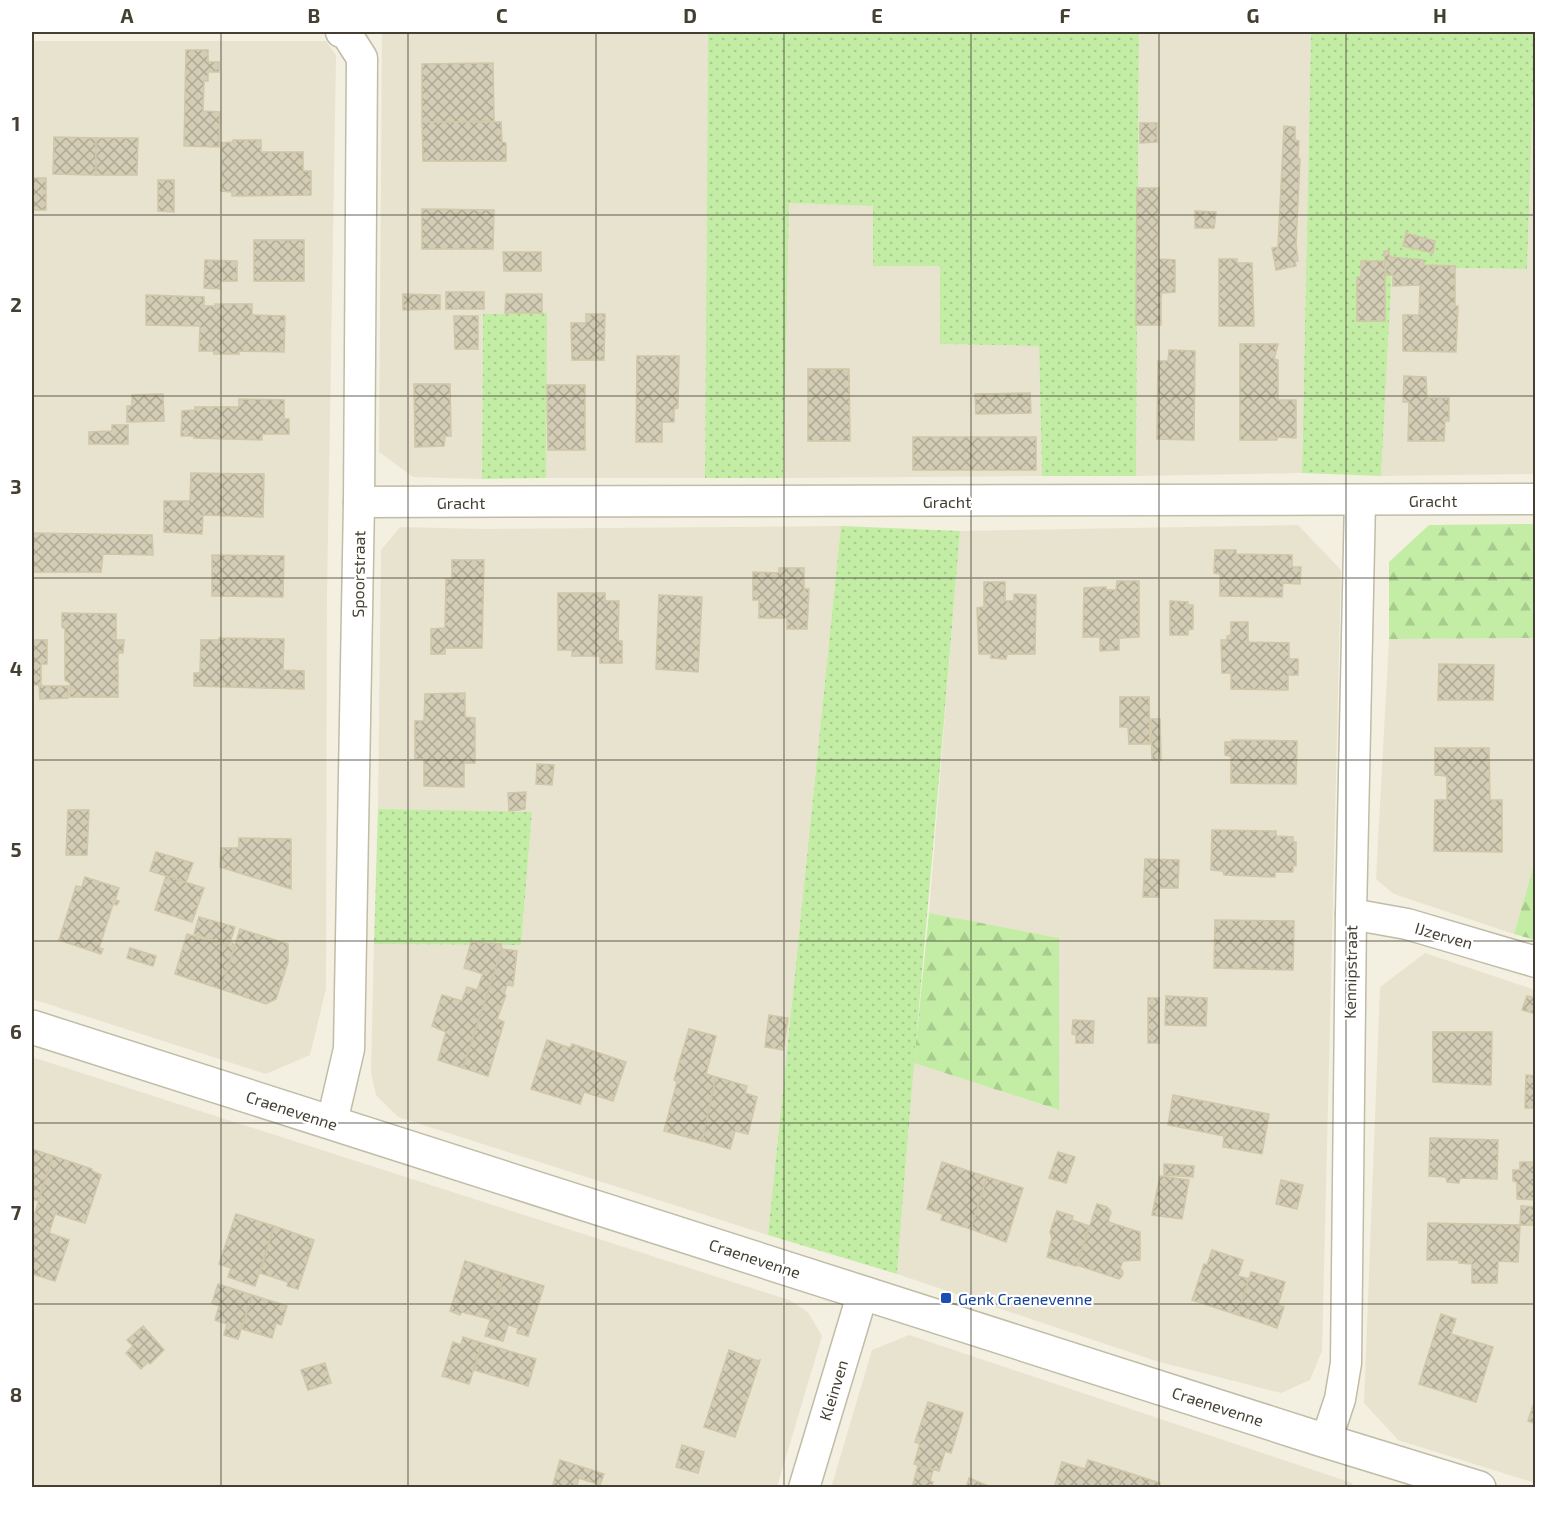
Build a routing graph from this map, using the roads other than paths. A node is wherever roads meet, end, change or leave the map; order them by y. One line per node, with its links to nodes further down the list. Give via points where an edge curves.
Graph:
1 (341, 32): 4 (street, Spoorstraat, via 346,33 362,58)
2 (1536, 499): 3 (street, Gracht)
3 (1360, 500): 4 (street, Gracht); 5 (street, Kennipstraat)
4 (359, 502): 8 (street, Spoorstraat, via 349,1049)
5 (1351, 914): 6 (street, IJzerven, via 1407,924); 10 (street, Kennipstraat, via 1346,1363 1340,1399)
6 (1536, 962)
7 (32, 1027): 8 (street, Craenevenne)
8 (332, 1122): 9 (street, Craenevenne)
9 (863, 1292): 10 (street, Craenevenne); 11 (street, Kleinven)
10 (1326, 1441): 12 (street, Craenevenne)
11 (804, 1488)
12 (1479, 1488)

